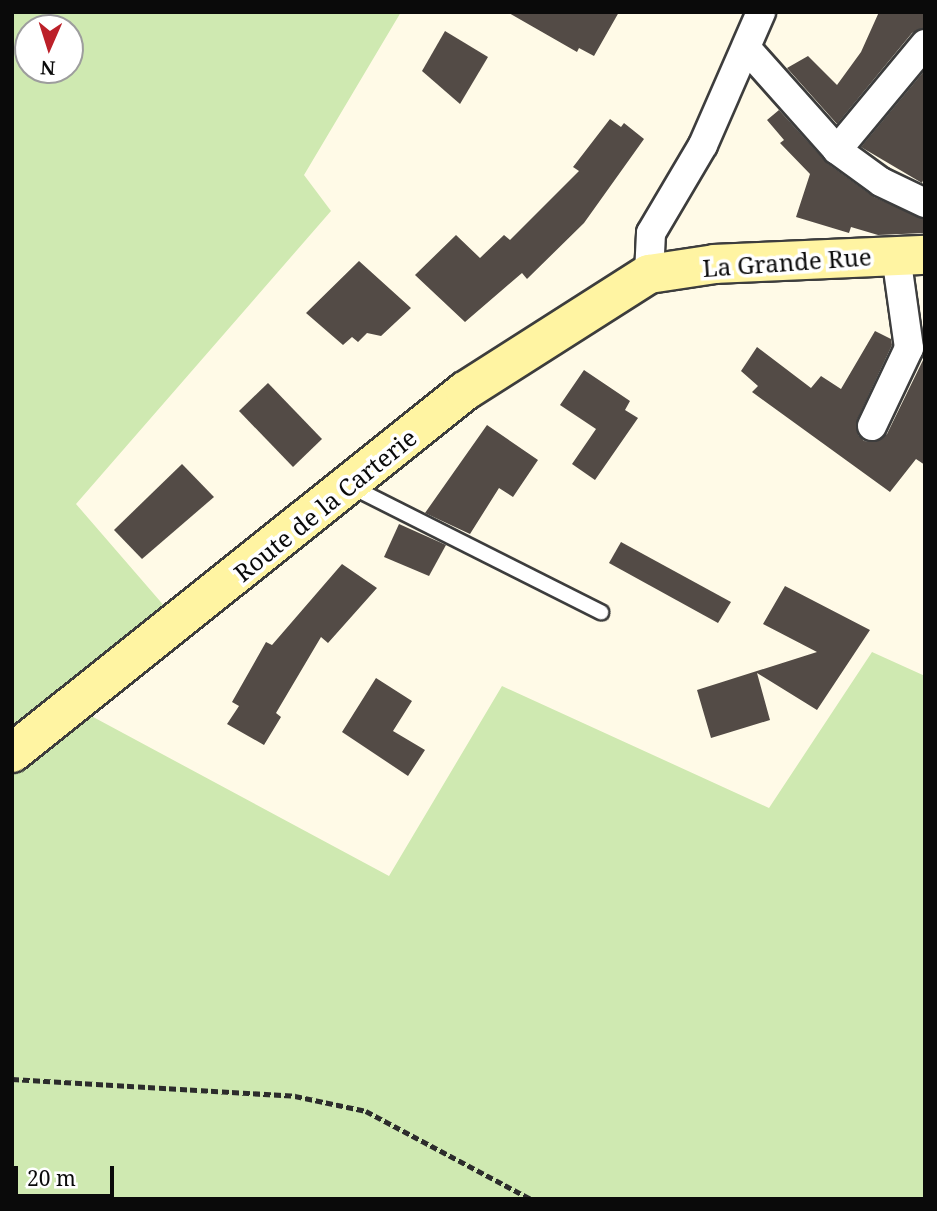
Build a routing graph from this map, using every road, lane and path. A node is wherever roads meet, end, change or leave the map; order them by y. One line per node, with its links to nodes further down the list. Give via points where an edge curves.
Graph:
1 (761, 12): 3 (street)
2 (925, 44): 4 (street)
3 (748, 50): 4 (street); 7 (street, via 703,145 651,233)
4 (837, 150): 5 (street, via 881,182)
5 (925, 203)
6 (910, 255): 7 (street, La Grande Rue, via 715,264); 8 (street, via 909,348)
7 (649, 274): 9 (street, Route de la Carterie, via 465,391)
8 (872, 426)
9 (349, 485): 10 (lane); 11 (street, Route de la Carterie)
10 (601, 612)
11 (12, 753)
12 (12, 1079): 13 (path, via 295,1096 366,1111)
13 (531, 1199)

